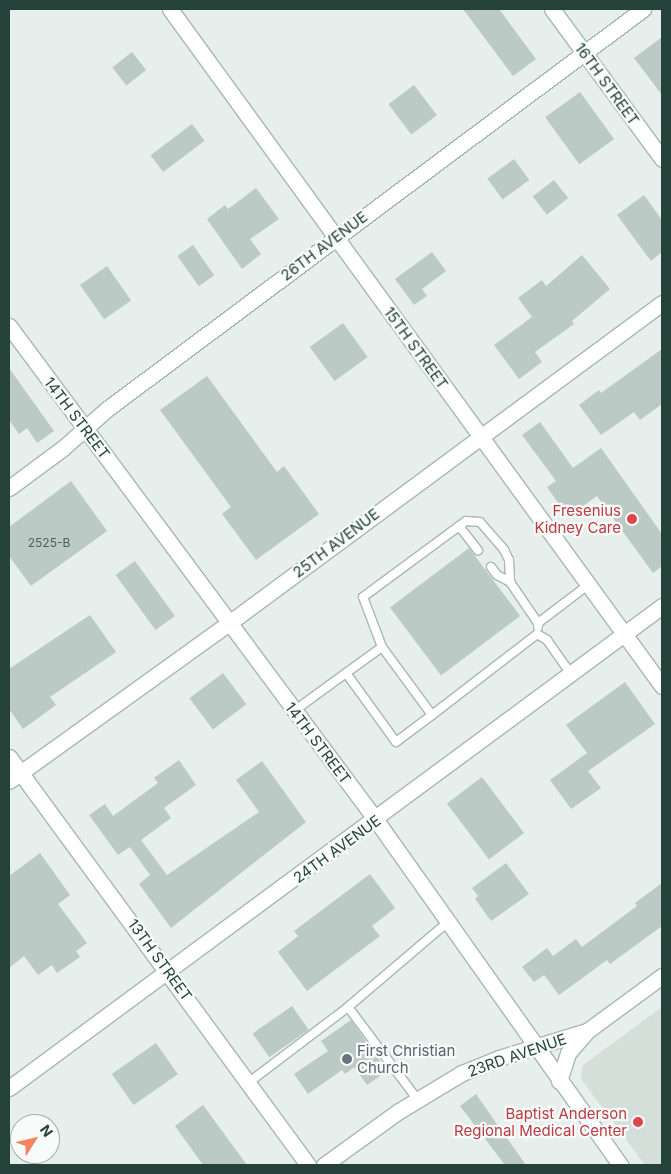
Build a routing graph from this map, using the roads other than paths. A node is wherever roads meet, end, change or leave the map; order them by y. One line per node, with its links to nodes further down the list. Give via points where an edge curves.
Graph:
1 (170, 9): 6 (street, 15TH STREET)
2 (552, 9): 4 (street, 16TH STREET)
3 (643, 9): 4 (street, 26TH AVENUE)
4 (584, 52): 5 (street, 16TH STREET); 6 (street, 26TH AVENUE)
5 (662, 159)
6 (336, 236): 9 (street, 26TH AVENUE); 10 (street, 15TH STREET)
7 (662, 303): 10 (street, 25TH AVENUE)
8 (9, 326): 9 (street, 14TH STREET)
9 (85, 428): 11 (street, 26TH AVENUE); 18 (street, 14TH STREET)
10 (479, 436): 16 (street, 15TH STREET); 18 (street, 25TH AVENUE)
11 (9, 488)
12 (459, 526): 13 (lane); 15 (lane, via 466,521 480,522 509,560); 22 (lane, via 363,597)
13 (478, 550)
14 (491, 568): 15 (lane)
15 (510, 582): 19 (lane)
16 (588, 585): 19 (lane); 21 (street, 15TH STREET)
17 (662, 606): 21 (street, 24TH AVENUE)
18 (229, 623): 26 (street, 14TH STREET); 29 (street, 25TH AVENUE)
19 (538, 623): 20 (lane)
20 (537, 634): 24 (lane, via 547,640); 27 (lane)
21 (624, 634): 24 (street, 24TH AVENUE); 25 (street, 15TH STREET)
22 (382, 647): 23 (lane); 27 (lane)
23 (346, 673): 26 (lane); 27 (lane, via 396,742)
24 (571, 674): 30 (street, 24TH AVENUE)
25 (662, 686)
26 (294, 711): 30 (street, 14TH STREET)
27 (432, 715)
28 (9, 757): 29 (street, 13TH STREET)
29 (14, 777): 32 (street, 13TH STREET)
30 (376, 820): 31 (street, 14TH STREET); 32 (street, 24TH AVENUE)
31 (448, 922): 34 (lane); 36 (street, 14TH STREET)
32 (168, 971): 38 (street, 13TH STREET); 39 (street, 24TH AVENUE)
33 (662, 976): 35 (street, 23RD AVENUE)
34 (348, 1007): 38 (lane); 40 (lane)
35 (587, 1031): 36 (street, 23RD AVENUE); 37 (street, 23RD AVENUE, via 568,1053)
36 (537, 1046): 37 (street, 14TH STREET); 40 (street, 23RD AVENUE, via 462,1073)
37 (559, 1081): 43 (street, 14TH STREET)
38 (248, 1082): 41 (street, 13TH STREET)
39 (9, 1088)
40 (418, 1099): 42 (street, 23RD AVENUE)
41 (308, 1165)
42 (324, 1165)
43 (620, 1165)

